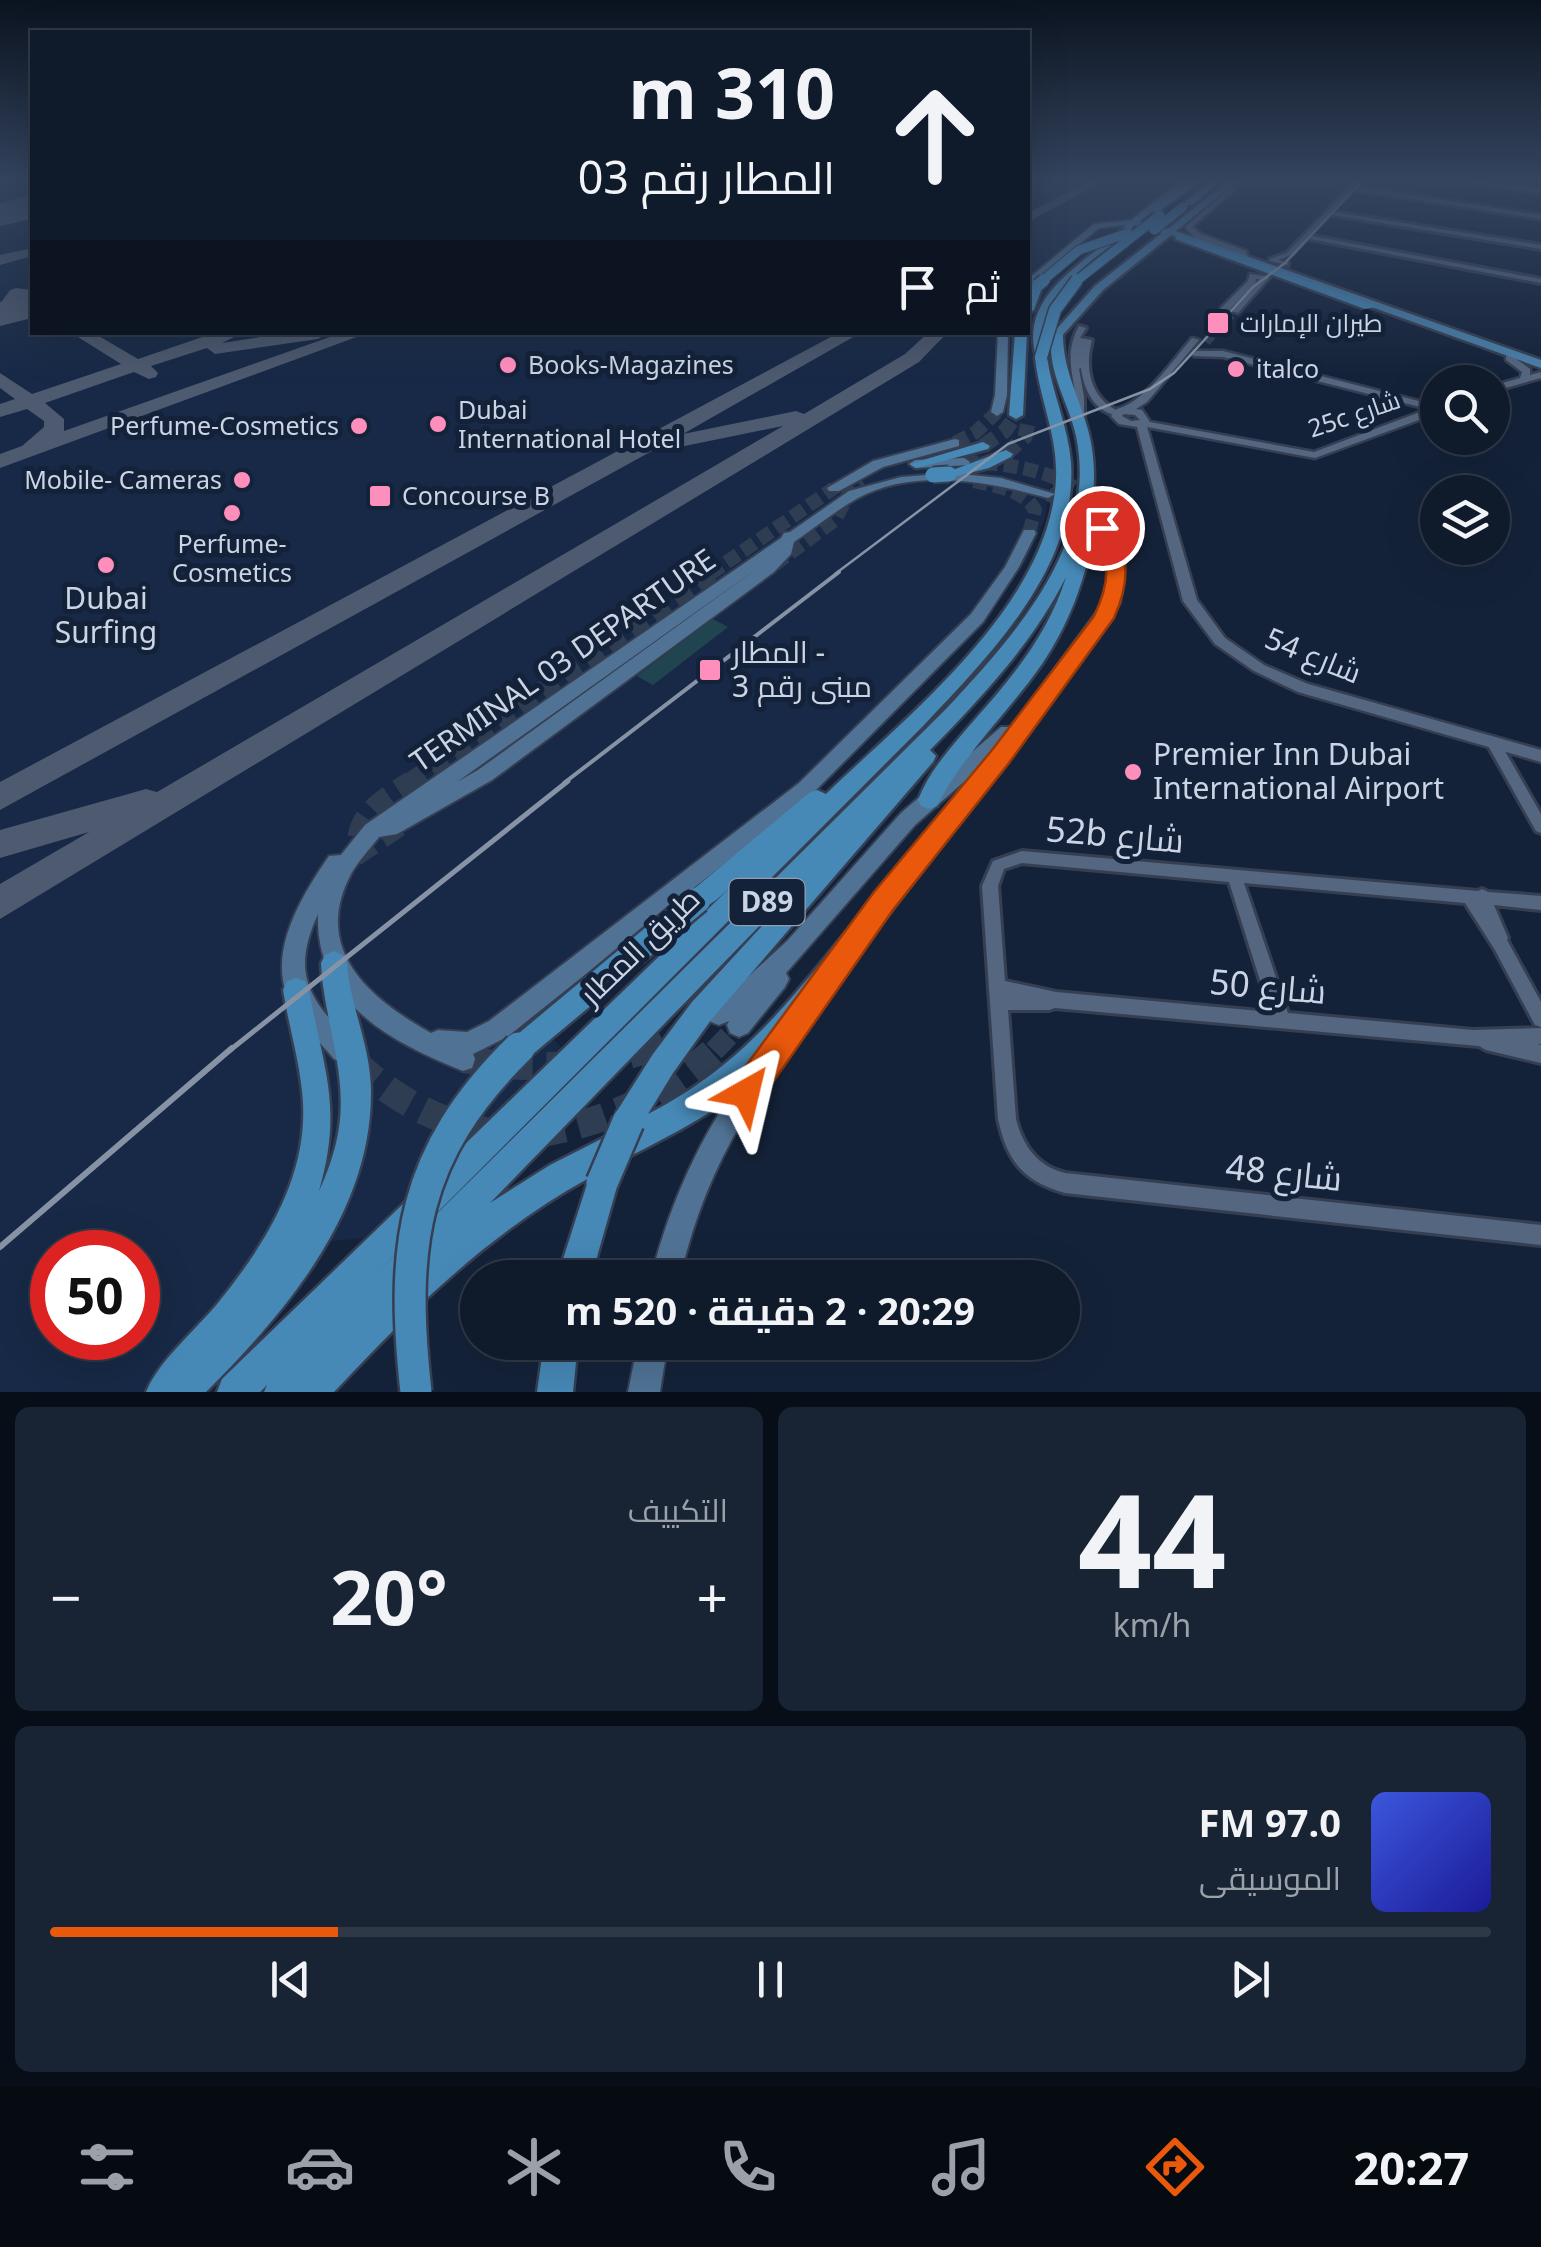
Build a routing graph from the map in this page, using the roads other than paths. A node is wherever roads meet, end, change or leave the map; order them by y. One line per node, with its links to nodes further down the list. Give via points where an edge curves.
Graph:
1 (1075, 246): 23 (main road)
2 (1091, 246): 23 (highway, bridge)
3 (1105, 246): 19 (main road)
4 (1124, 246): 33 (highway, طريق المطار / D89, bridge, via 1062,294 1046,323)
5 (1137, 246): 31 (highway, طريق المطار / D89, bridge, via 1079,290)
6 (1146, 246): 16 (main road)
7 (1149, 246): 20 (main road)
8 (1200, 246): 21 (main road)
9 (1210, 246): 24 (highway)
10 (1215, 246): 17 (main road)
11 (1228, 246): 17 (street)
12 (1300, 246): 15 (street)
13 (1302, 246): 15 (street)
14 (1353, 246): 22 (street)
15 (1294, 252): 18 (street); 18 (street, via 1272,260)
16 (1141, 256): 20 (main road); 21 (main road, via 1174,246)
17 (1244, 257): 18 (main road)
18 (1286, 268): 36 (main road)
19 (1074, 271): 27 (main road); 33 (main road, via 1042,313)
20 (1120, 272): 31 (main road)
21 (1260, 274): 24 (main road); 25 (street); 26 (street, via 1268,280)
22 (1541, 282)
23 (1033, 284)
24 (1369, 307): 34 (main road)
25 (1224, 310)
26 (1235, 310)
27 (1030, 311)
28 (1082, 328): 35 (street, via 1072,346)
29 (1003, 335): 41 (main road)
30 (1021, 335): 44 (highway)
31 (1057, 335): 46 (highway, طريق المطار / D89, via 1060,367)
32 (1197, 354): 39 (street, via 1218,353); 43 (street, via 1201,341); 47 (street)
33 (1041, 358): 63 (highway, طريق المطار / D89, via 1064,463 1050,542 1001,625)
34 (1508, 358): 36 (main road); 37 (street, via 1527,370)
35 (1074, 368): 43 (street, via 1077,345 1088,340 1082,351 1092,397); 46 (street)
36 (1541, 369): 37 (street)
37 (1524, 377): 38 (street)
38 (1510, 382)
39 (1408, 401): 40 (street); 42 (street)
40 (1420, 404)
41 (997, 412)
42 (1420, 413)
43 (1121, 415): 47 (street, 25c شارع); 49 (street)
44 (1022, 416)
45 (1420, 416): 48 (street, 25c شارع, via 1315,455)
46 (1080, 421): 58 (highway, طريق المطار / D89)
47 (1143, 421): 48 (street, 25c شارع); 49 (street, شارع 54)
48 (1169, 427): 49 (street)
49 (1144, 441): 64 (street, شارع 54, via 1190,601 1220,640 1303,688)
50 (955, 443): 55 (main road)
51 (983, 446): 54 (highway)
52 (1006, 454): 54 (highway, via 984,466)
53 (964, 462): 54 (main road)
54 (930, 472): 55 (main road); 57 (main road); 75 (main road, via 854,494 789,536 770,569 485,775 378,838 347,877)
55 (865, 476): 56 (main road)
56 (834, 488)
57 (1048, 494)
58 (1085, 494): 62 (highway, طريق المطار / D89, via 1068,554 1042,605); 68 (highway, via 1079,570 1057,629 947,766)
59 (1108, 528): 61 (main road, via 1116,592 1104,618)
60 (1029, 533): 83 (main road, via 977,618 767,822 485,1038 468,1044)
61 (1046, 691): 68 (main road); 74 (main road)
62 (952, 714): 89 (highway, bridge, via 861,832 687,1024 628,1122); 96 (highway, طريق المطار / D89)
63 (900, 733): 95 (highway, طريق المطار / D89); 98 (highway, bridge, via 504,1060 452,1126 414,1234 408,1302)
64 (1493, 742): 65 (street, شارع 54); 67 (street)
65 (1513, 748): 66 (street, شارع 54); 67 (street)
66 (1541, 756)
67 (1516, 784): 69 (street)
68 (929, 800): 79 (main road)
69 (1541, 827)
70 (344, 859): 76 (main road, via 316,895 296,952)
71 (1234, 874): 72 (street, 52b شارع); 77 (street, 52b شارع, via 1009,859 998,865 990,886); 80 (street)
72 (1475, 895): 73 (street, 52b شارع); 78 (street)
73 (1538, 900)
74 (854, 940): 90 (main road, via 714,1142); 97 (highway, via 744,1070 494,1220 415,1284)
75 (330, 950): 83 (main road, via 368,1009); 94 (highway, via 357,1087 342,1173 281,1284)
76 (296, 990): 84 (main road); 93 (highway, via 318,1115 310,1172 258,1280)
77 (998, 995): 80 (street, شارع 50); 87 (street, 52b شارع, via 1007,1119)
78 (1541, 1019)
79 (729, 1020)
80 (1282, 1021): 82 (street, شارع 50)
81 (1541, 1036): 82 (street, شارع 50)
82 (1474, 1038): 85 (street, شارع 50)
83 (413, 1040): 86 (main road)
84 (342, 1051)
85 (1541, 1054)
86 (464, 1059)
87 (1025, 1162): 88 (street, شارع 48, via 1065,1183)
88 (1541, 1235)
89 (579, 1260)
90 (670, 1260)
91 (560, 1360): 99 (highway)
92 (650, 1360): 100 (main road)
93 (164, 1392)
94 (181, 1392)
95 (236, 1392)
96 (282, 1392)
97 (309, 1392)
98 (416, 1392)
99 (556, 1392)
100 (644, 1392)

